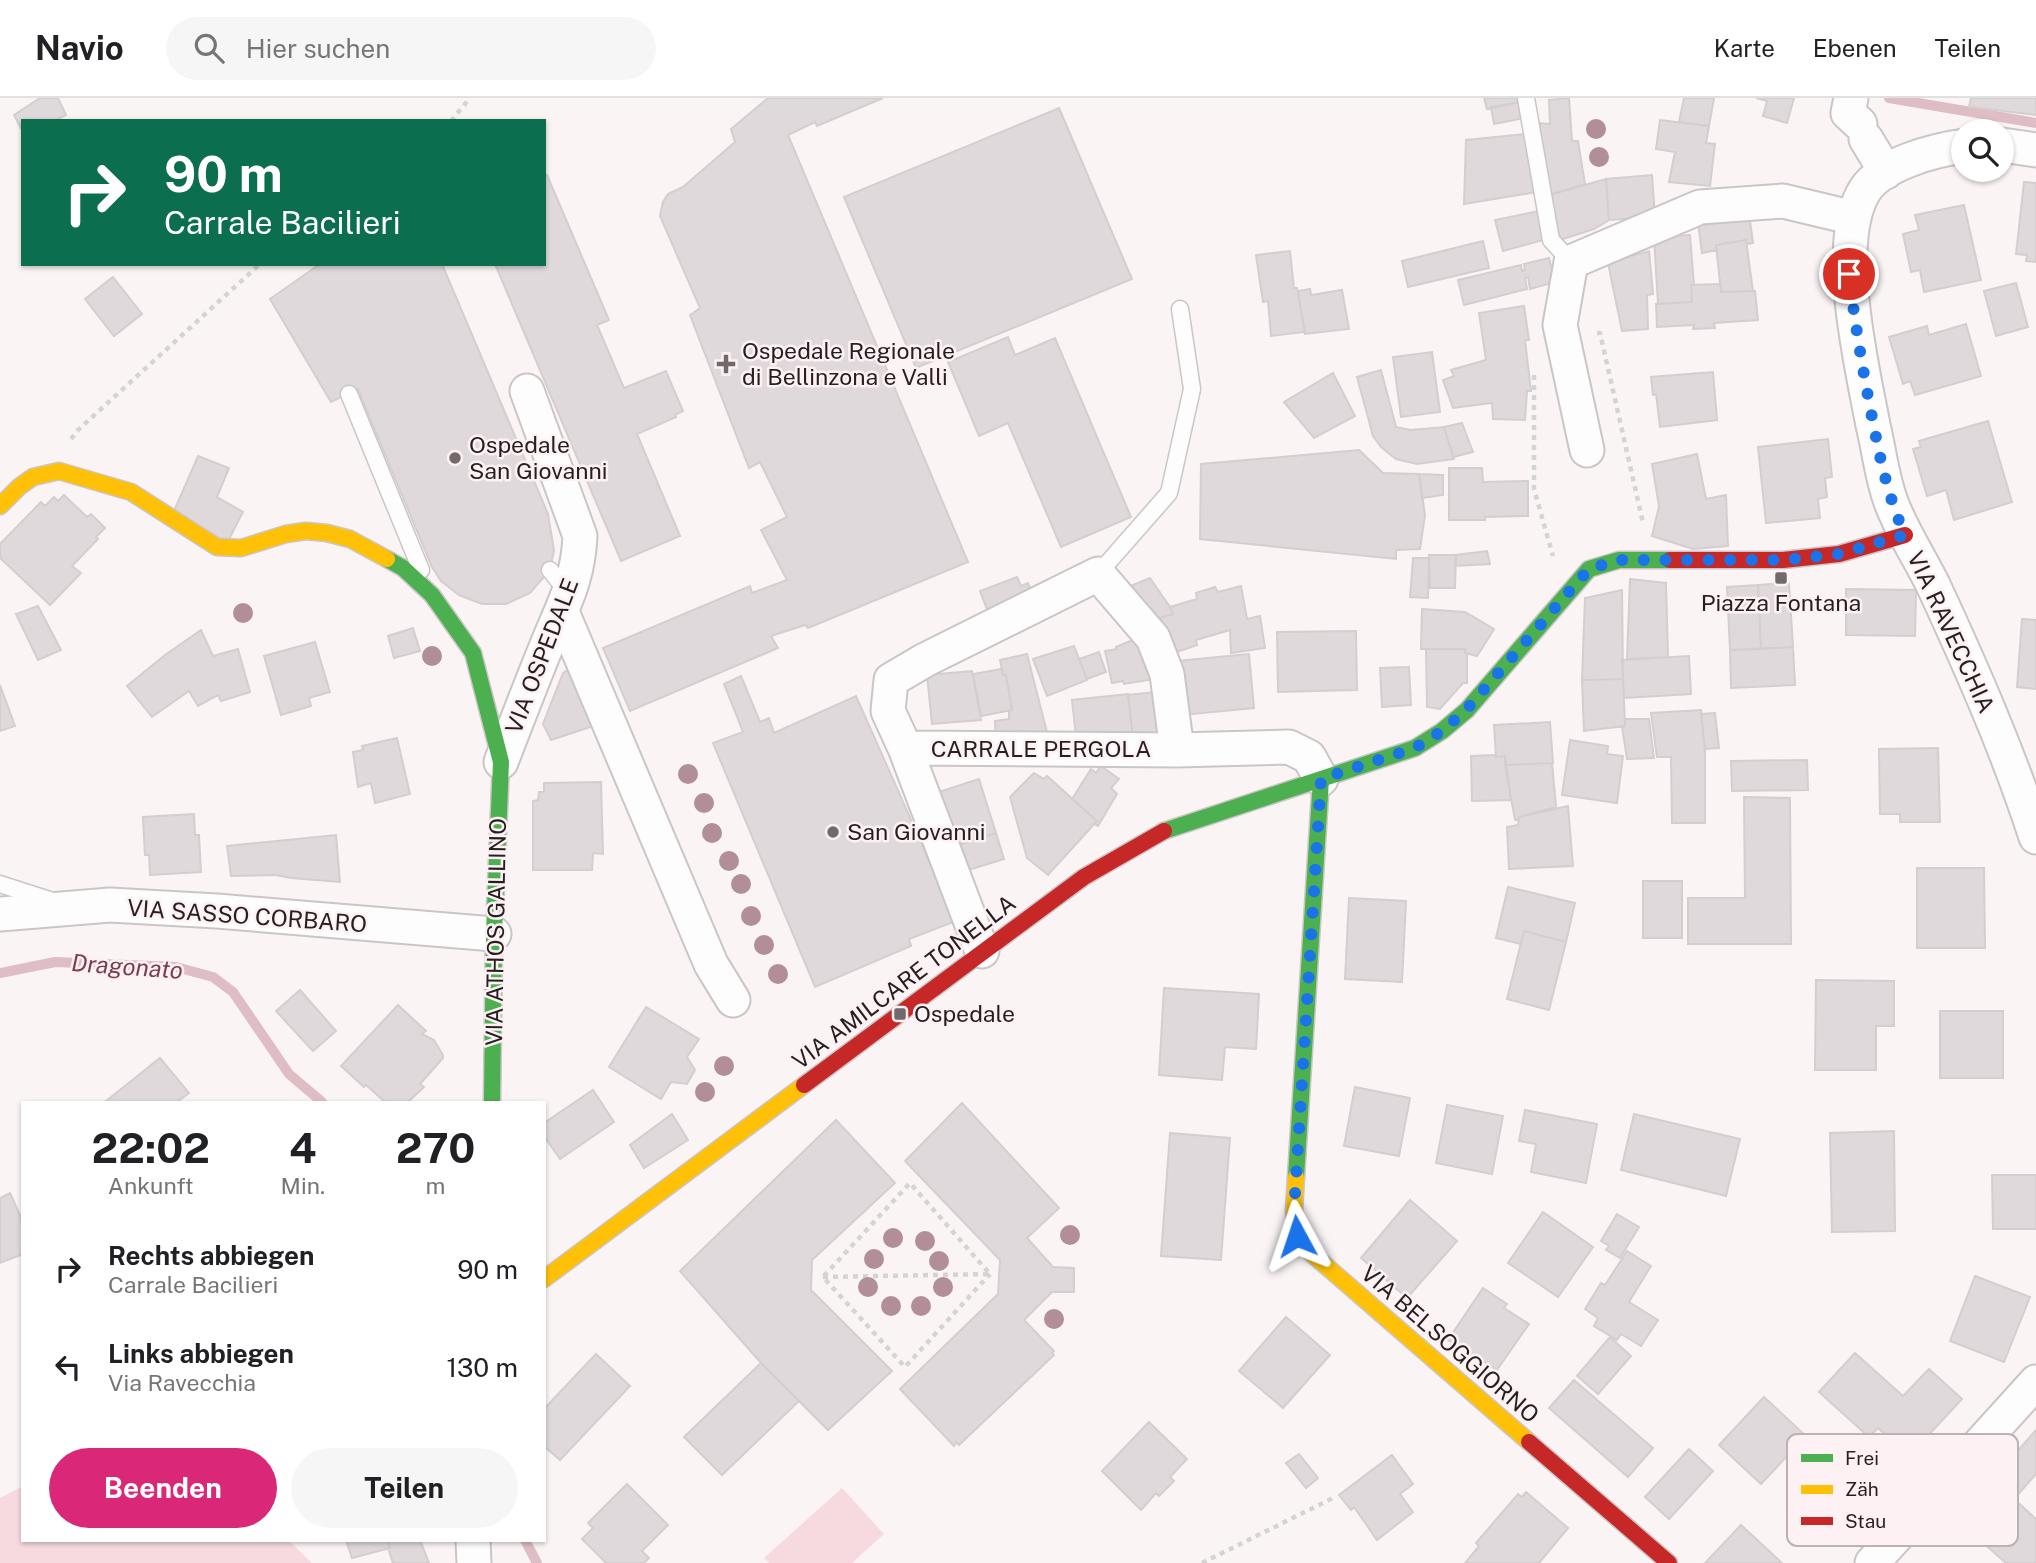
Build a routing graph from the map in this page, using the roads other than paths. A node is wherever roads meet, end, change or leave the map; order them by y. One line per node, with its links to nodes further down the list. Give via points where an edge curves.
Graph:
1 (1526, 98): 8 (lane, via 1551,240)
2 (1856, 118): 6 (street)
3 (1951, 147): 6 (street, via 1935,149)
4 (2014, 147): 5 (street)
5 (2036, 150)
6 (1886, 172): 7 (street, via 1865,190)
7 (1854, 218): 8 (street, via 1783,201 1700,207); 14 (street, VIA RAVECCHIA, via 1849,274 1857,343 1890,501)
8 (1571, 262): 12 (street, via 1560,325)
9 (1180, 309): 15 (lane, via 1192,389 1169,493)
10 (527, 391): 16 (street, VIA OSPEDALE, via 580,537 579,558)
11 (349, 394): 17 (lane)
12 (1587, 450)
13 (0, 506): 17 (street, VIA ATHOS GALLINO, via 24,481 60,471 131,492 217,547 241,548 306,531 350,539 403,568)
14 (1905, 535): 21 (street, VIA AMILCARE TONELLA, via 1839,554 1783,560 1619,560 1589,569 1466,710 1442,731 1415,748); 22 (street, VIA RAVECCHIA, via 1982,692)
15 (1098, 574): 18 (street, CARRALE PERGOLA, via 891,680 888,711); 19 (street, CARRALE PERGOLA, via 1153,638 1167,674)
16 (561, 592): 20 (street, VIA OSPEDALE); 28 (street, via 711,964)
17 (432, 594): 20 (street, VIA ATHOS GALLINO, via 472,653)
18 (905, 748): 19 (street, CARRALE PERGOLA); 27 (street)
19 (1177, 750): 21 (street, CARRALE PERGOLA, via 1289,747 1309,757)
20 (500, 762): 26 (street, VIA ATHOS GALLINO)
21 (1321, 779): 27 (street, VIA AMILCARE TONELLA, via 1166,830 1084,877); 36 (street, VIA BELSOGGIORNO, via 1294,1210 1297,1236 1311,1254)
22 (2036, 837)
23 (0, 884): 24 (lane)
24 (75, 908): 25 (street, VIA SASSO CORBARO); 26 (street, VIA SASSO CORBARO, via 110,905 217,911)
25 (0, 914)
26 (494, 934): 29 (street, VIA ATHOS GALLINO)
27 (982, 951): 30 (street, VIA AMILCARE TONELLA)
28 (733, 1000)
29 (492, 1101)
30 (546, 1278)
31 (2036, 1382): 32 (street)
32 (1989, 1434)
33 (473, 1542): 35 (street)
34 (1887, 1546): 37 (street)
35 (474, 1563)
36 (1669, 1563)
37 (1872, 1563)

